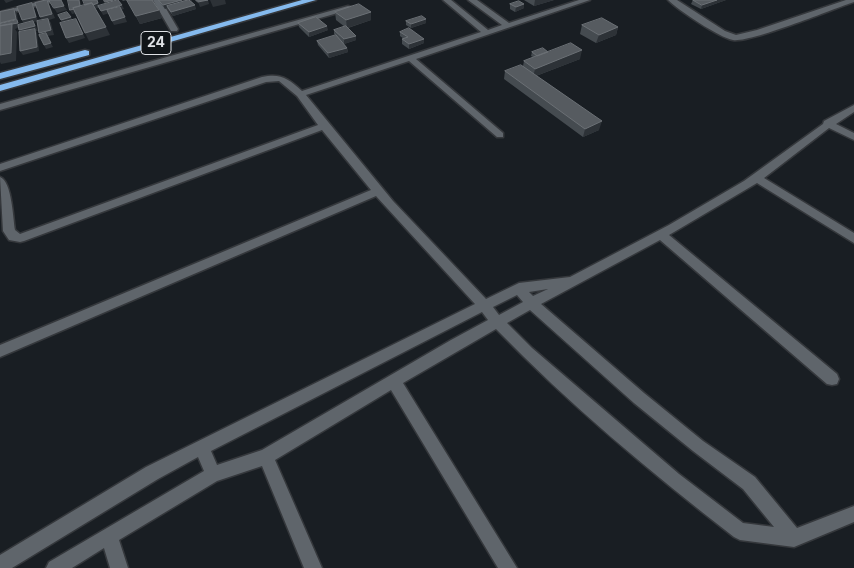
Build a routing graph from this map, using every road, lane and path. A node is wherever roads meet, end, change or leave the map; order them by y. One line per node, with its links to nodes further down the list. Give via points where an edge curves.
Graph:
1 (54, 0): 13 (street)
2 (157, 0): 16 (street)
3 (279, 0): 16 (highway, 24)
4 (312, 0): 22 (highway, 24)
5 (449, 0): 17 (street)
6 (472, 0): 15 (street)
7 (586, 0): 15 (street)
8 (672, 0): 14 (street)
9 (681, 0): 14 (street)
10 (835, 0): 14 (street, via 735,32)
11 (853, 0): 14 (street, via 742,38 722,33)
12 (351, 8): 24 (street)
13 (0, 14)
14 (700, 15)
15 (508, 26): 17 (street)
16 (174, 28): 18 (highway, 24)
17 (487, 33): 20 (street)
18 (128, 41)
19 (92, 51): 21 (highway)
20 (410, 58): 23 (street); 28 (street)
21 (0, 76)
22 (0, 88)
23 (300, 94): 27 (street); 30 (street, via 286,80 265,79)
24 (0, 107)
25 (854, 108): 26 (street)
26 (827, 123): 29 (street); 31 (street)
27 (324, 126): 33 (street); 34 (street, via 20,238 13,237 9,230)
28 (500, 135)
29 (854, 138)
30 (0, 168)
31 (757, 178): 35 (street); 36 (street)
32 (0, 181): 34 (street)
33 (378, 191): 40 (street); 42 (street)
34 (3, 201)
35 (660, 234): 37 (street); 43 (street)
36 (854, 239)
37 (574, 280): 38 (street); 39 (street)
38 (518, 288): 39 (street); 40 (street)
39 (532, 304): 41 (street); 50 (street, via 639,398 749,483)
40 (485, 306): 41 (street); 45 (street)
41 (497, 322): 44 (street); 50 (street, via 673,480 740,531)
42 (0, 351)
43 (832, 379)
44 (394, 382): 46 (street); 55 (street)
45 (202, 447): 47 (street); 51 (street)
46 (266, 457): 47 (street); 54 (street)
47 (213, 474): 49 (street)
48 (854, 514): 50 (street)
49 (109, 535): 52 (street); 53 (street)
50 (794, 538)
51 (0, 565)
52 (55, 568)
53 (119, 568)
54 (313, 568)
55 (508, 568)

